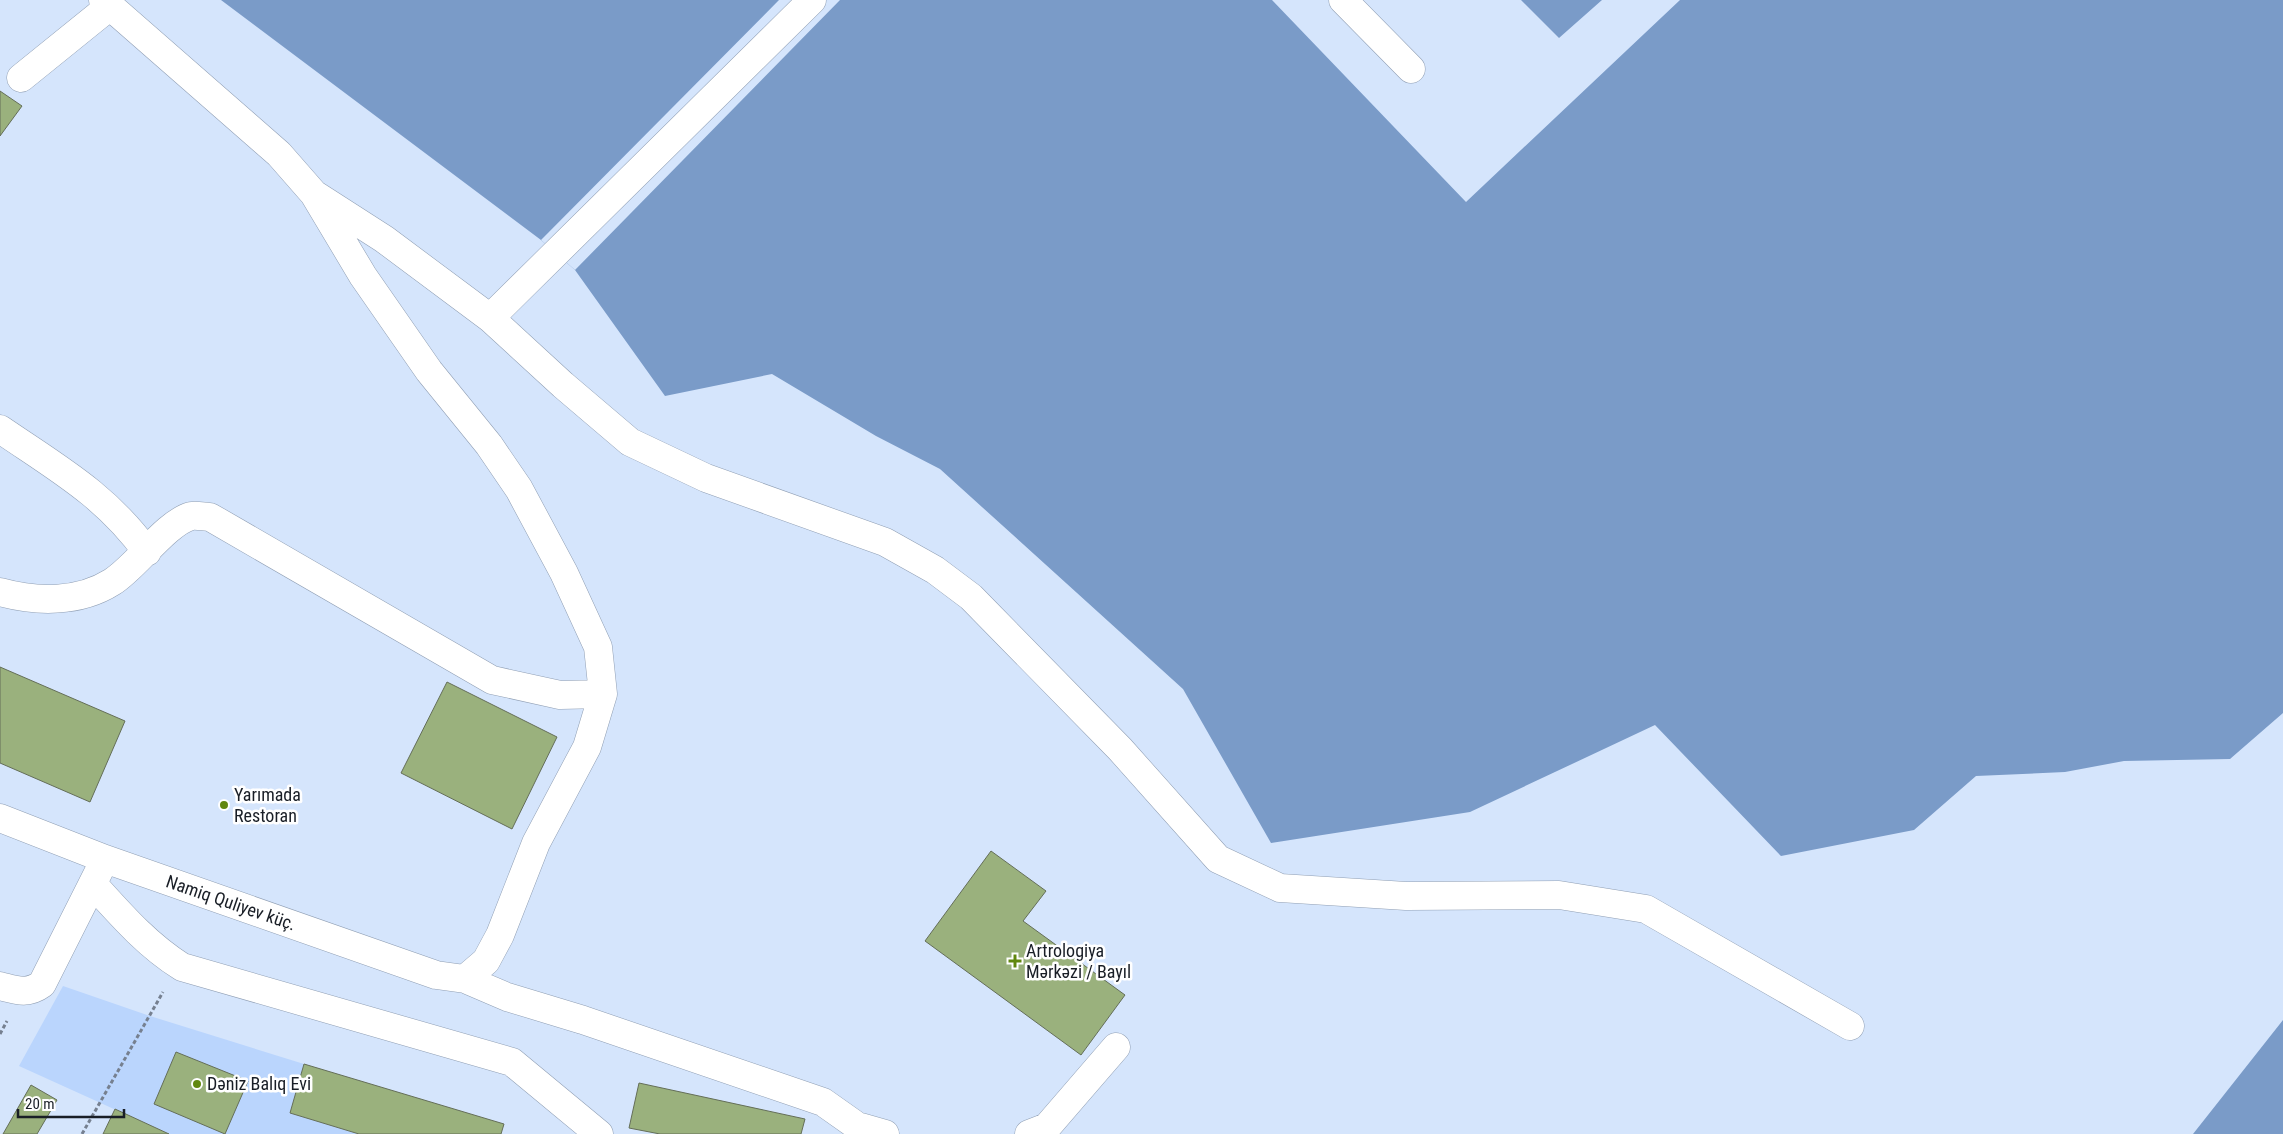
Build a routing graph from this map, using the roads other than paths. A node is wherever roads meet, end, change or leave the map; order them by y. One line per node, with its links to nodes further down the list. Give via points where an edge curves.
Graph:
1 (812, 0): 7 (street)
2 (1343, 0): 4 (street)
3 (106, 3): 5 (street); 6 (street, via 279,154)
4 (1411, 69)
5 (21, 78)
6 (314, 194): 7 (street, via 384,239); 11 (street, via 363,276 429,371 489,445 519,489 564,573 598,647)
7 (490, 318): 17 (street, via 630,442 706,478 885,542 935,570 978,604 1120,750 1218,859 1280,888 1406,896 1560,895 1646,909)
8 (0, 429): 9 (street, via 94,492 128,525)
9 (147, 552): 10 (street, via 112,582 75,598 34,599); 11 (street, via 174,525 192,516 210,517 492,680 560,695)
10 (0, 592)
11 (603, 694): 15 (street, via 587,747 536,843 500,935 486,961)
12 (0, 818): 13 (street, Namiq Quliyev küç.)
13 (104, 859): 14 (street); 15 (street, Namiq Quliyev küç., via 436,975)
14 (93, 884): 16 (street, via 42,984 33,991 23,992); 20 (street, via 140,935 182,968 512,1062)
15 (465, 979): 19 (street, Namiq Quliyev küç., via 507,997 823,1102)
16 (0, 986)
17 (1850, 1026)
18 (1116, 1047): 22 (street, via 1047,1127)
19 (857, 1130): 21 (street, Namiq Quliyev küç.)
20 (599, 1134)
21 (885, 1134)
22 (1029, 1134)

